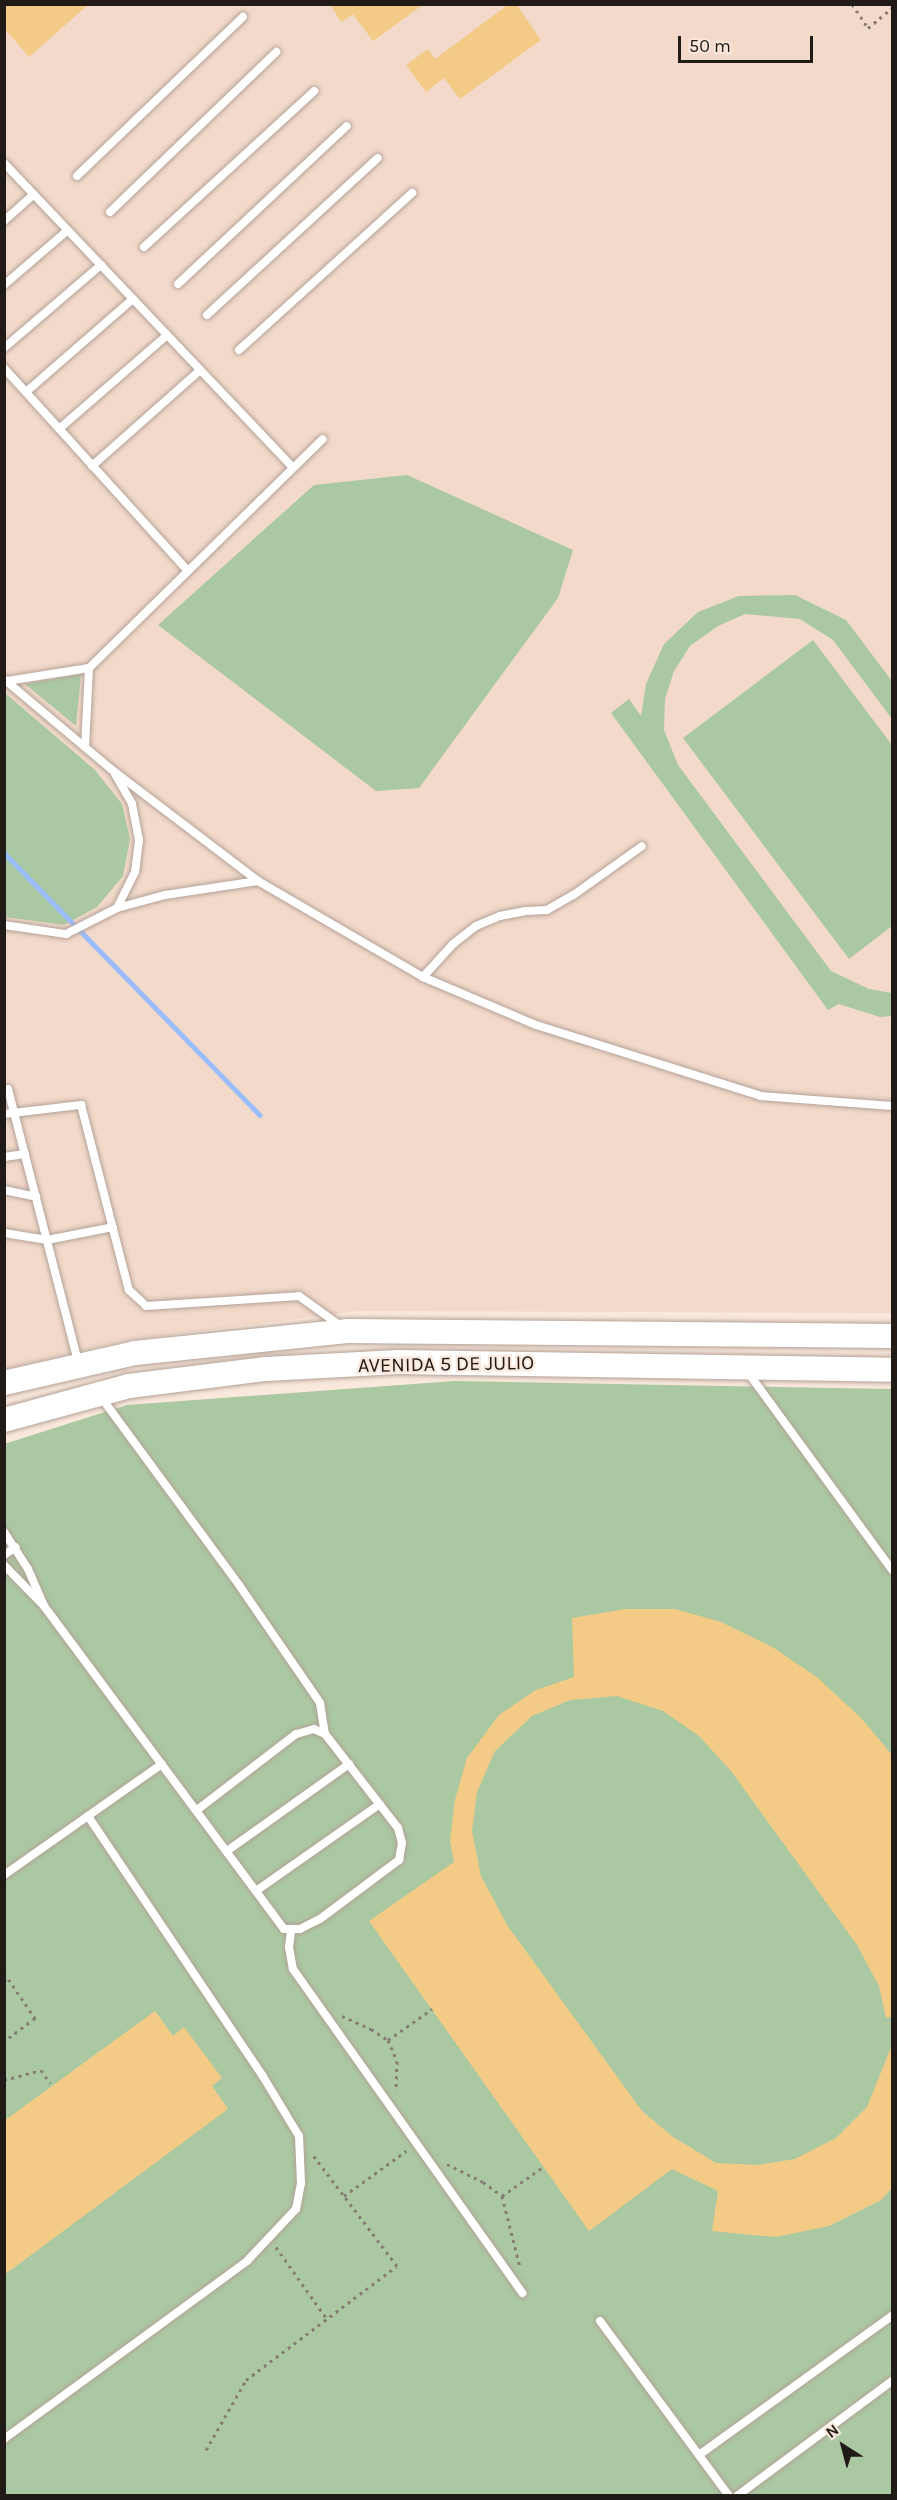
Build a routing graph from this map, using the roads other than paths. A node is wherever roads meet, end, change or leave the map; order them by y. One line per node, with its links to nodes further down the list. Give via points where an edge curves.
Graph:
1 (243, 17): 7 (lane)
2 (276, 52): 10 (lane)
3 (314, 91): 13 (lane)
4 (347, 126): 15 (lane)
5 (378, 158): 18 (lane)
6 (4, 163): 9 (lane)
7 (77, 176)
8 (412, 193): 21 (lane)
9 (34, 194): 11 (lane); 12 (lane)
10 (110, 212)
11 (4, 221)
12 (68, 230): 14 (lane); 16 (lane)
13 (144, 247)
14 (101, 265): 17 (lane); 20 (lane)
15 (178, 284)
16 (4, 285)
17 (133, 299): 19 (lane); 24 (lane)
18 (207, 315)
19 (167, 335): 23 (lane); 25 (lane)
20 (4, 348)
21 (239, 350)
22 (4, 368): 24 (lane)
23 (200, 370): 27 (lane); 28 (lane)
24 (26, 392): 25 (lane)
25 (59, 429): 27 (lane)
26 (323, 439): 28 (lane)
27 (92, 466): 29 (lane)
28 (293, 468): 29 (lane)
29 (188, 571): 30 (lane)
30 (89, 668): 31 (lane); 32 (lane)
31 (6, 680): 32 (lane)
32 (85, 747): 33 (lane)
33 (111, 769): 35 (lane); 36 (lane, via 132,804 140,840 135,872)
34 (642, 846): 38 (lane, via 547,910 500,916 476,927 453,944)
35 (258, 880): 36 (lane, via 165,895); 38 (lane)
36 (117, 908): 37 (lane, via 66,934)
37 (4, 925)
38 (423, 977): 40 (lane, via 536,1024 761,1096)
39 (8, 1089): 41 (lane)
40 (892, 1106)
41 (15, 1113): 42 (lane); 43 (lane); 47 (lane, via 81,1105)
42 (4, 1114)
43 (25, 1154): 44 (lane); 46 (lane)
44 (4, 1157)
45 (4, 1190): 46 (lane)
46 (36, 1197): 49 (lane)
47 (113, 1227): 49 (lane); 50 (lane, via 129,1290 146,1306 299,1296)
48 (4, 1233): 49 (lane)
49 (47, 1240): 53 (lane)
50 (347, 1331): 51 (main road, AVENIDA 5 DE JULIO); 53 (main road, AVENIDA 5 DE JULIO, via 135,1353)
51 (749, 1334): 52 (main road, AVENIDA 5 DE JULIO); 54 (main road)
52 (892, 1336)
53 (80, 1366): 56 (main road, AVENIDA 5 DE JULIO)
54 (745, 1368): 55 (main road, AVENIDA 5 DE JULIO); 57 (main road, AVENIDA 5 DE JULIO, via 398,1362 266,1369 129,1386); 63 (lane)
55 (892, 1370)
56 (4, 1383)
57 (99, 1394): 58 (main road, AVENIDA 5 DE JULIO); 65 (lane, via 320,1702)
58 (4, 1420)
59 (4, 1532): 60 (lane)
60 (16, 1547): 61 (lane); 64 (lane)
61 (4, 1555)
62 (4, 1566): 64 (lane)
63 (892, 1570)
64 (44, 1606): 66 (lane)
65 (325, 1734): 67 (lane); 69 (lane, via 314,1729 296,1734)
66 (162, 1764): 69 (lane); 70 (lane)
67 (349, 1764): 68 (lane); 71 (lane)
68 (380, 1804): 73 (lane); 74 (lane, via 398,1828 402,1843 399,1860 320,1918)
69 (197, 1810): 71 (lane)
70 (88, 1816): 72 (lane); 79 (lane, via 262,2075 298,2136 301,2183 296,2209 246,2261)
71 (227, 1851): 73 (lane)
72 (4, 1875)
73 (256, 1891): 74 (lane, via 284,1929)
74 (291, 1931): 75 (lane, via 293,1969)
75 (522, 2293)
76 (892, 2316): 80 (lane)
77 (600, 2322): 80 (lane)
78 (892, 2380): 82 (lane)
79 (4, 2439)
80 (699, 2455): 81 (lane)
81 (729, 2496)
82 (737, 2496)

